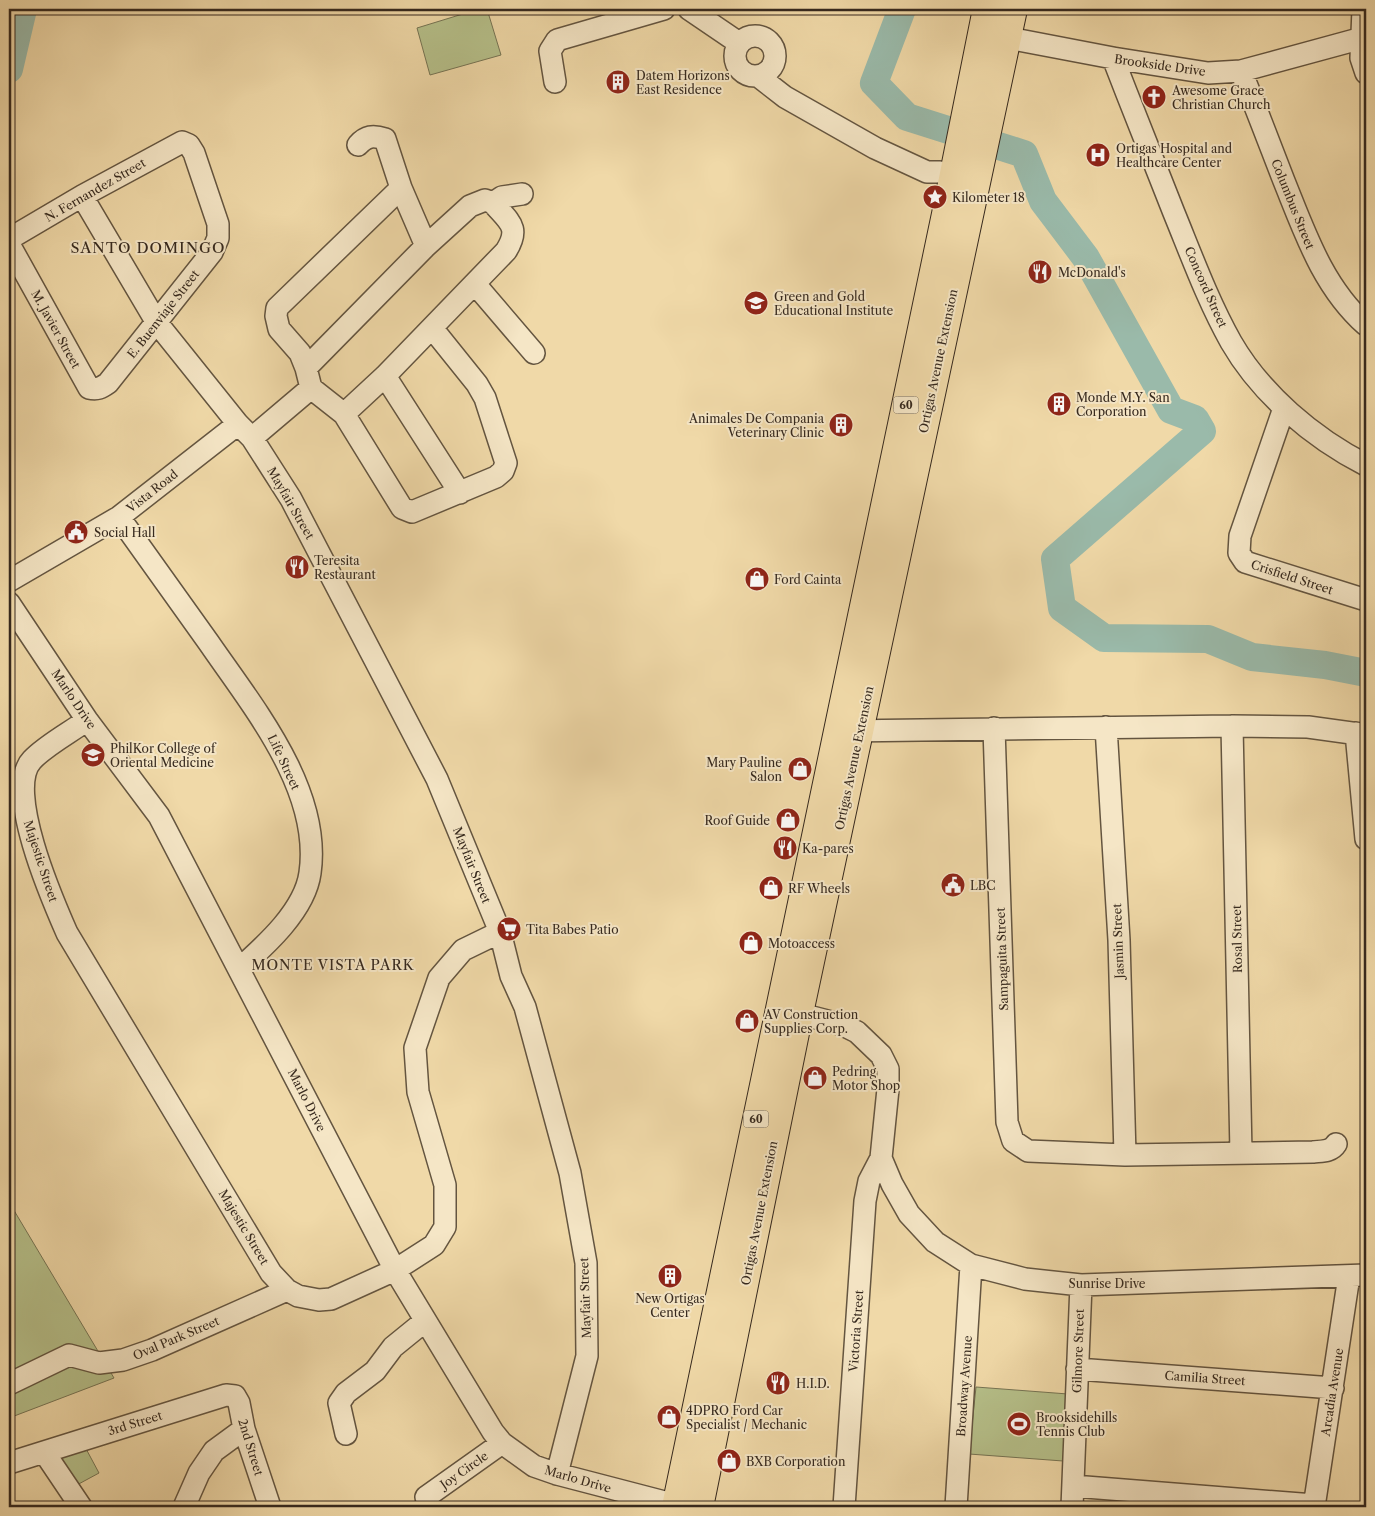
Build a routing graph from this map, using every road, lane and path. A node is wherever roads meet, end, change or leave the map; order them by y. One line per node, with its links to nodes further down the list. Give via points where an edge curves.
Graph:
1 (664, 9): 12 (street, via 557,40 550,51)
2 (689, 9): 7 (street)
3 (1013, 9): 5 (main road, Ortigas Avenue Extension / 60)
4 (1363, 9): 6 (street)
5 (992, 26): 8 (street, Brookside Drive); 13 (main road, Ortigas Avenue Extension / 60)
6 (1363, 37): 9 (street, Brookside Drive); 10 (street, via 1361,58)
7 (739, 43): 11 (street, via 735,54 737,66 746,75); 11 (street, via 751,36 765,38 770,43 775,54 773,66)
8 (1113, 58): 9 (street, Brookside Drive, via 1208,73); 32 (street, Concord Street, via 1216,314 1253,374)
9 (1242, 71): 26 (street, Columbus Street, via 1311,251 1331,285)
10 (1366, 73)
11 (764, 74): 16 (street, via 785,97 875,148 927,172)
12 (556, 82)
13 (973, 139): 16 (main road, Ortigas Avenue Extension / 60); 45 (main road, Ortigas Avenue Extension / 60)
14 (182, 142): 19 (street, N. Fernandez Street); 25 (street, E. Buenviaje Street, via 189,145 194,153 218,224 218,238 212,252)
15 (358, 145): 17 (street, via 364,138 375,135 385,139)
16 (947, 175): 45 (main road, Ortigas Avenue Extension / 60)
17 (401, 188): 23 (street); 30 (street, via 277,308 280,329 300,353)
18 (522, 194): 20 (street, Vista Road, via 502,197)
19 (82, 196): 21 (street, N. Fernandez Street); 25 (street, Mayfair Street)
20 (493, 203): 23 (street, Vista Road, via 485,200 470,206); 24 (street, via 513,226 514,238)
21 (9, 240)
22 (9, 244): 31 (street, M. Javier Street)
23 (426, 246): 30 (street, Vista Road)
24 (475, 284): 27 (street); 28 (street)
25 (157, 323): 31 (street, E. Buenviaje Street, via 108,383 101,388); 34 (street, Mayfair Street)
26 (1366, 325)
27 (432, 328): 29 (street); 36 (street, via 477,384 505,455 503,471)
28 (534, 353)
29 (385, 376): 33 (street); 36 (street)
30 (309, 378): 33 (street); 34 (street, Vista Road)
31 (89, 388)
32 (1284, 408): 35 (street, Concord Street); 39 (street, Crisfield Street, via 1240,536 1239,553 1245,562)
33 (344, 414): 36 (street, via 402,508 412,512)
34 (245, 431): 37 (street, Vista Road); 48 (street, Mayfair Street, via 291,499 437,779)
35 (1366, 466)
36 (460, 494)
37 (120, 517): 38 (street, Vista Road); 49 (street, Life Street, via 275,738 306,810 310,874 296,909 267,944)
38 (9, 581)
39 (1366, 600)
40 (9, 603): 41 (street, Marlo Drive)
41 (88, 720): 49 (street, Marlo Drive, via 159,816); 59 (street, Majestic Street, via 31,760 22,777 22,802 46,885 72,941 272,1273)
42 (1232, 726): 43 (street); 46 (street, via 1308,727); 52 (street, Rosal Street)
43 (1106, 727): 44 (street); 53 (street, Jasmin Street, via 1119,940)
44 (994, 728): 45 (street); 53 (street, Sampaguita Street, via 1007,1122 1013,1142 1028,1151)
45 (849, 731): 50 (main road, Ortigas Avenue Extension / 60)
46 (1361, 734): 47 (street)
47 (1366, 840)
48 (500, 932): 56 (street, Majestic Street, via 463,950 439,978 415,1048 418,1092 445,1185 444,1227 434,1244); 70 (street, Mayfair Street, via 511,976 525,1007 570,1174 586,1263 587,1356)
49 (240, 969): 56 (street, Marlo Drive)
50 (789, 1011): 54 (street, Sunrise Drive, via 850,1028 881,1055 888,1069); 74 (main road, Ortigas Avenue Extension / 60, via 724,1331)
51 (1336, 1144): 52 (street, via 1326,1151)
52 (1241, 1153): 53 (street)
53 (1125, 1155)
54 (881, 1158): 55 (street, Sunrise Drive, via 909,1214 935,1242); 79 (street, Victoria Street, via 869,1181 865,1202)
55 (971, 1265): 58 (street, Sunrise Drive, via 1025,1280); 80 (street, Broadway Avenue)
56 (395, 1270): 59 (street, Majestic Street, via 331,1299 298,1296); 60 (street, Marlo Drive)
57 (1358, 1275): 58 (street, Sunrise Drive); 63 (street, Arcadia Avenue)
58 (1080, 1285): 61 (street, Gilmore Street)
59 (287, 1290): 62 (street, Oval Park Street, via 123,1360 99,1363 70,1355)
60 (425, 1321): 66 (street, via 393,1348 375,1371 346,1393 339,1403); 67 (street, Marlo Drive)
61 (1077, 1369): 63 (street, Camilia Street); 71 (street, Gilmore Street)
62 (9, 1384)
63 (1334, 1388): 75 (street, Arcadia Avenue)
64 (226, 1394): 65 (street, 2nd Street, via 235,1396); 68 (street, 3rd Street)
65 (244, 1429): 77 (street, via 214,1452 199,1473); 78 (street, 2nd Street)
66 (346, 1434)
67 (502, 1443): 70 (street, Marlo Drive, via 534,1466); 72 (street, Joy Circle)
68 (44, 1452): 69 (street, 3rd Street); 76 (street)
69 (9, 1464)
70 (557, 1474): 74 (street, Marlo Drive)
71 (1073, 1486): 73 (street); 81 (street, Gilmore Street)
72 (426, 1497)
73 (1181, 1501): 75 (street)
74 (684, 1506)
75 (1314, 1506)
76 (81, 1507)
77 (184, 1507)
78 (270, 1507)
79 (844, 1507)
80 (956, 1507)
81 (1072, 1507)

